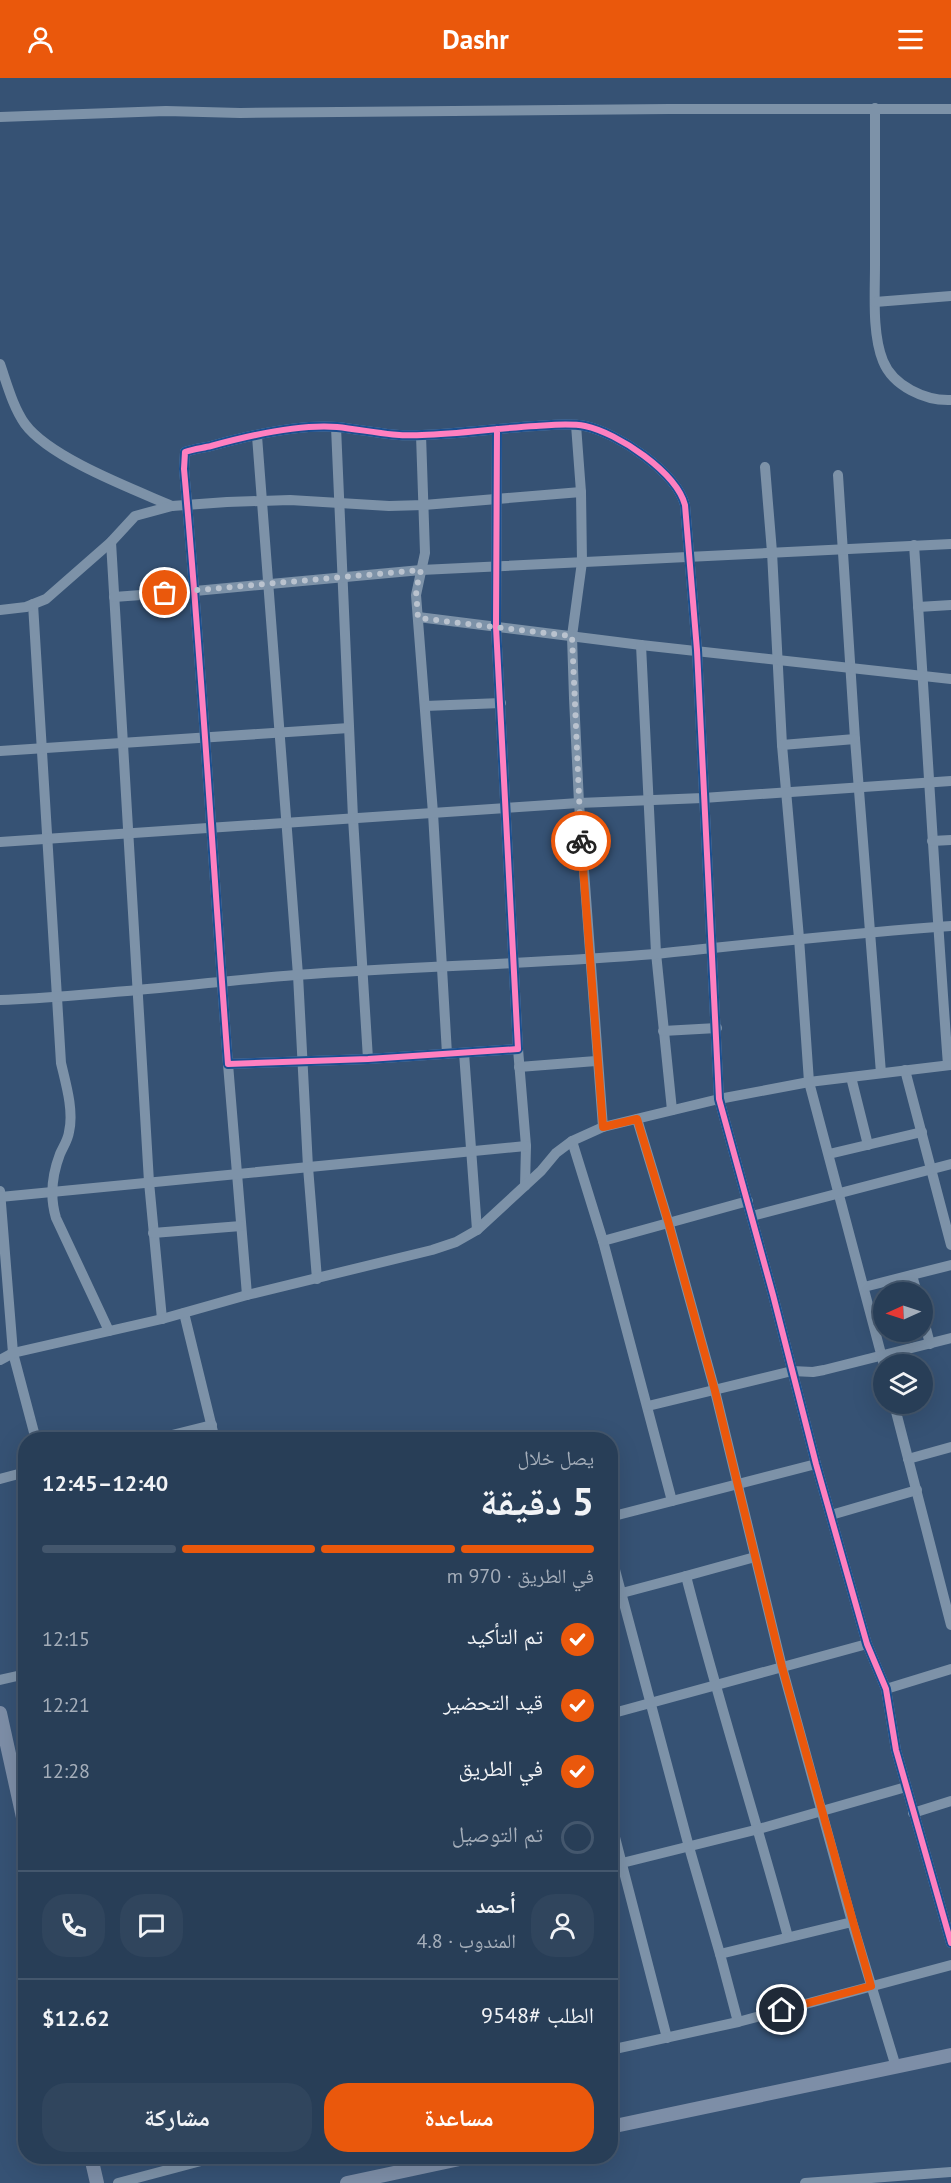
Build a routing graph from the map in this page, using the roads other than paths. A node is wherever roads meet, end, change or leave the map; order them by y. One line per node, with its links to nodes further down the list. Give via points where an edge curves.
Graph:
1 (875, 108): 2 (street); 3 (street, via 166,111); 5 (street)
2 (951, 109)
3 (0, 117)
4 (951, 296): 5 (street)
5 (875, 302): 7 (street, via 878,343 891,374 926,397)
6 (0, 364): 20 (street, via 18,412 33,432 78,462)
7 (951, 400)
8 (576, 425): 10 (street); 15 (street); 27 (street, via 604,432 636,449 677,487 685,505)
9 (336, 427): 11 (street); 12 (street); 18 (street)
10 (497, 429): 11 (street); 16 (street)
11 (421, 435): 21 (street)
12 (257, 436): 17 (street); 19 (street, via 185,453)
13 (765, 466): 26 (street)
14 (838, 475): 25 (street)
15 (581, 492): 16 (street); 28 (street)
16 (497, 498): 21 (street); 29 (street)
17 (261, 501): 18 (street); 19 (street); 32 (street)
18 (339, 504): 21 (street); 31 (street)
19 (187, 505): 20 (street); 33 (street)
20 (172, 506): 22 (street, via 135,516)
21 (424, 506): 30 (street, via 426,553)
22 (111, 542): 34 (street); 35 (street, via 46,599)
23 (951, 544): 24 (street)
24 (914, 545): 25 (street); 37 (street)
25 (844, 549): 26 (street); 45 (street)
26 (772, 552): 27 (street); 44 (street)
27 (691, 556): 28 (street); 43 (street)
28 (582, 562): 29 (street); 41 (street)
29 (495, 567): 30 (street); 40 (street)
30 (421, 570): 31 (street); 39 (street, via 416,590)
31 (341, 577): 32 (street); 50 (street)
32 (268, 584): 33 (street); 51 (street)
33 (195, 591): 34 (street); 52 (street)
34 (114, 597): 54 (street)
35 (33, 604): 38 (street); 56 (street)
36 (951, 605): 37 (street)
37 (918, 607): 46 (street)
38 (0, 610)
39 (418, 618): 40 (street); 49 (street)
40 (496, 627): 41 (street); 48 (street)
41 (572, 636): 42 (street); 64 (street)
42 (641, 645): 43 (street); 63 (street)
43 (697, 650): 44 (street); 62 (street)
44 (778, 661): 45 (street); 55 (street)
45 (852, 668): 46 (street); 53 (street)
46 (924, 676): 47 (street); 59 (street)
47 (951, 679)
48 (501, 703): 49 (street); 65 (street)
49 (425, 706): 66 (street)
50 (349, 728): 51 (street); 67 (street)
51 (280, 733): 52 (street); 68 (street)
52 (205, 738): 54 (street); 69 (street)
53 (855, 739): 55 (street); 60 (street)
54 (122, 744): 56 (street); 70 (street)
55 (782, 745): 61 (street)
56 (42, 747): 57 (street); 71 (street)
57 (0, 752)
58 (951, 781): 59 (street)
59 (928, 782): 60 (street); 73 (street)
60 (859, 788): 61 (street); 77 (street)
61 (786, 792): 62 (street); 78 (street)
62 (704, 798): 63 (street); 79 (street)
63 (647, 800): 64 (street); 80 (street)
64 (579, 803): 65 (street); 81 (street)
65 (506, 808): 66 (street); 82 (street)
66 (433, 813): 67 (street); 83 (street)
67 (353, 818): 68 (street); 84 (street)
68 (287, 822): 69 (street); 85 (street)
69 (209, 827): 70 (street); 86 (street)
70 (127, 833): 71 (street); 87 (street)
71 (47, 838): 74 (street); 88 (street)
72 (951, 840): 73 (street)
73 (932, 841): 76 (street)
74 (0, 842)
75 (951, 926): 76 (street)
76 (938, 927): 77 (street); 99 (street)
77 (869, 933): 78 (street); 102 (street)
78 (800, 938): 79 (street); 104 (street)
79 (711, 947): 80 (street); 90 (street)
80 (656, 953): 81 (street); 91 (street)
81 (589, 958): 82 (street); 97 (street)
82 (513, 964): 83 (street); 92 (street)
83 (443, 968): 84 (street); 94 (street)
84 (362, 972): 85 (street); 95 (street)
85 (298, 975): 86 (street); 96 (street)
86 (221, 982): 87 (street); 98 (street)
87 (139, 990): 88 (street); 119 (street)
88 (57, 996): 89 (street); 122 (street, via 70,1132 59,1156)
89 (0, 1000)
90 (717, 1028): 91 (street); 105 (street)
91 (663, 1031): 106 (street)
92 (518, 1049): 93 (street); 100 (street)
93 (464, 1053): 94 (street); 113 (street)
94 (447, 1054): 95 (street)
95 (368, 1059): 96 (street)
96 (302, 1061): 98 (street); 116 (street)
97 (596, 1061): 100 (street); 108 (street)
98 (228, 1064): 118 (street)
99 (950, 1065): 101 (street)
100 (519, 1067): 112 (street)
101 (905, 1070): 102 (street); 109 (street)
102 (880, 1073): 103 (street)
103 (851, 1077): 104 (street); 111 (street)
104 (808, 1082): 105 (street); 114 (street)
105 (719, 1099): 106 (street); 125 (street)
106 (672, 1110): 107 (street)
107 (637, 1119): 108 (street); 127 (street)
108 (603, 1127): 110 (street)
109 (922, 1132): 111 (street); 117 (street)
110 (572, 1141): 120 (street); 131 (street)
111 (868, 1145): 114 (street)
112 (526, 1146): 113 (street); 120 (street)
113 (472, 1151): 116 (street); 129 (street)
114 (829, 1154): 123 (street)
115 (951, 1164): 117 (street)
116 (308, 1167): 118 (street); 135 (street)
117 (932, 1170): 123 (street); 132 (street)
118 (237, 1173): 119 (street); 128 (street)
119 (149, 1182): 122 (street); 130 (street)
120 (525, 1186): 129 (street)
121 (0, 1191): 124 (street)
122 (52, 1191): 124 (street); 141 (street, via 56,1218)
123 (839, 1194): 126 (street); 137 (street)
124 (0, 1197): 144 (street)
125 (748, 1201): 126 (street); 127 (street)
126 (752, 1216): 149 (street)
127 (668, 1221): 131 (street); 150 (street)
128 (241, 1226): 130 (street); 138 (street)
129 (477, 1230): 135 (street, via 432,1251)
130 (153, 1233): 140 (street)
131 (603, 1240): 151 (street)
132 (951, 1245)
133 (951, 1264): 134 (street)
134 (912, 1275): 136 (street); 137 (street)
135 (317, 1279): 138 (street)
136 (914, 1282)
137 (864, 1287): 145 (street)
138 (247, 1295): 139 (street)
139 (184, 1313): 140 (street); 153 (street)
140 (162, 1319): 141 (street)
141 (109, 1331): 144 (street)
142 (951, 1338): 143 (street)
143 (930, 1344): 146 (street)
144 (13, 1353): 147 (street); 154 (street)
145 (881, 1354)
146 (900, 1354)
147 (0, 1360)
148 (873, 1362): 149 (street, via 813,1372)
149 (792, 1371): 150 (street); 159 (street)
150 (715, 1391): 151 (street); 162 (street)
151 (648, 1406): 164 (street)
152 (897, 1414): 158 (street)
153 (212, 1425): 155 (street); 156 (street)
154 (34, 1432)
155 (184, 1432)
156 (213, 1432)
157 (951, 1447): 158 (street)
158 (908, 1459): 163 (street)
159 (816, 1464): 162 (street); 166 (street)
160 (18, 1474): 161 (street)
161 (0, 1479)
162 (737, 1485): 164 (street); 167 (street)
163 (917, 1490): 166 (street); 170 (street)
164 (672, 1501): 165 (street)
165 (618, 1515)
166 (831, 1515): 173 (street)
167 (755, 1557): 168 (street); 174 (street)
168 (686, 1576): 171 (street); 178 (street)
169 (618, 1579): 171 (street)
170 (946, 1583): 172 (street)
171 (622, 1593): 180 (street)
172 (951, 1626)
173 (867, 1644): 174 (street); 179 (street)
174 (782, 1667): 178 (street); 186 (street)
175 (951, 1669): 179 (street)
176 (18, 1676): 177 (street)
177 (0, 1680)
178 (714, 1684): 180 (street); 188 (street)
179 (886, 1689): 183 (street)
180 (651, 1701): 181 (street); 190 (street)
181 (618, 1711)
182 (0, 1713): 184 (main road)
183 (906, 1787): 186 (street); 187 (street)
184 (18, 1795)
185 (951, 1801): 187 (street)
186 (820, 1810): 188 (street); 193 (street)
187 (913, 1813): 195 (street)
188 (759, 1829): 190 (street); 194 (street)
189 (618, 1846): 191 (street)
190 (689, 1847): 191 (street); 196 (street)
191 (623, 1863): 192 (street); 200 (street)
192 (618, 1864)
193 (852, 1922): 194 (street); 198 (street)
194 (788, 1937): 196 (street)
195 (951, 1943)
196 (720, 1954): 199 (street)
197 (951, 1965): 198 (street)
198 (871, 1986): 199 (street); 203 (street)
199 (738, 2022): 200 (street)
200 (667, 2038): 201 (street)
201 (618, 2048)
202 (951, 2055): 203 (main road)
203 (896, 2067): 204 (main road)
204 (618, 2125)
205 (93, 2164): 211 (main road)
206 (182, 2164): 212 (street)
207 (436, 2164): 213 (main road)
208 (951, 2172): 209 (street)
209 (892, 2180): 210 (street)
210 (820, 2182): 214 (street)
211 (97, 2183)
212 (118, 2183)
213 (347, 2183)
214 (805, 2183)

